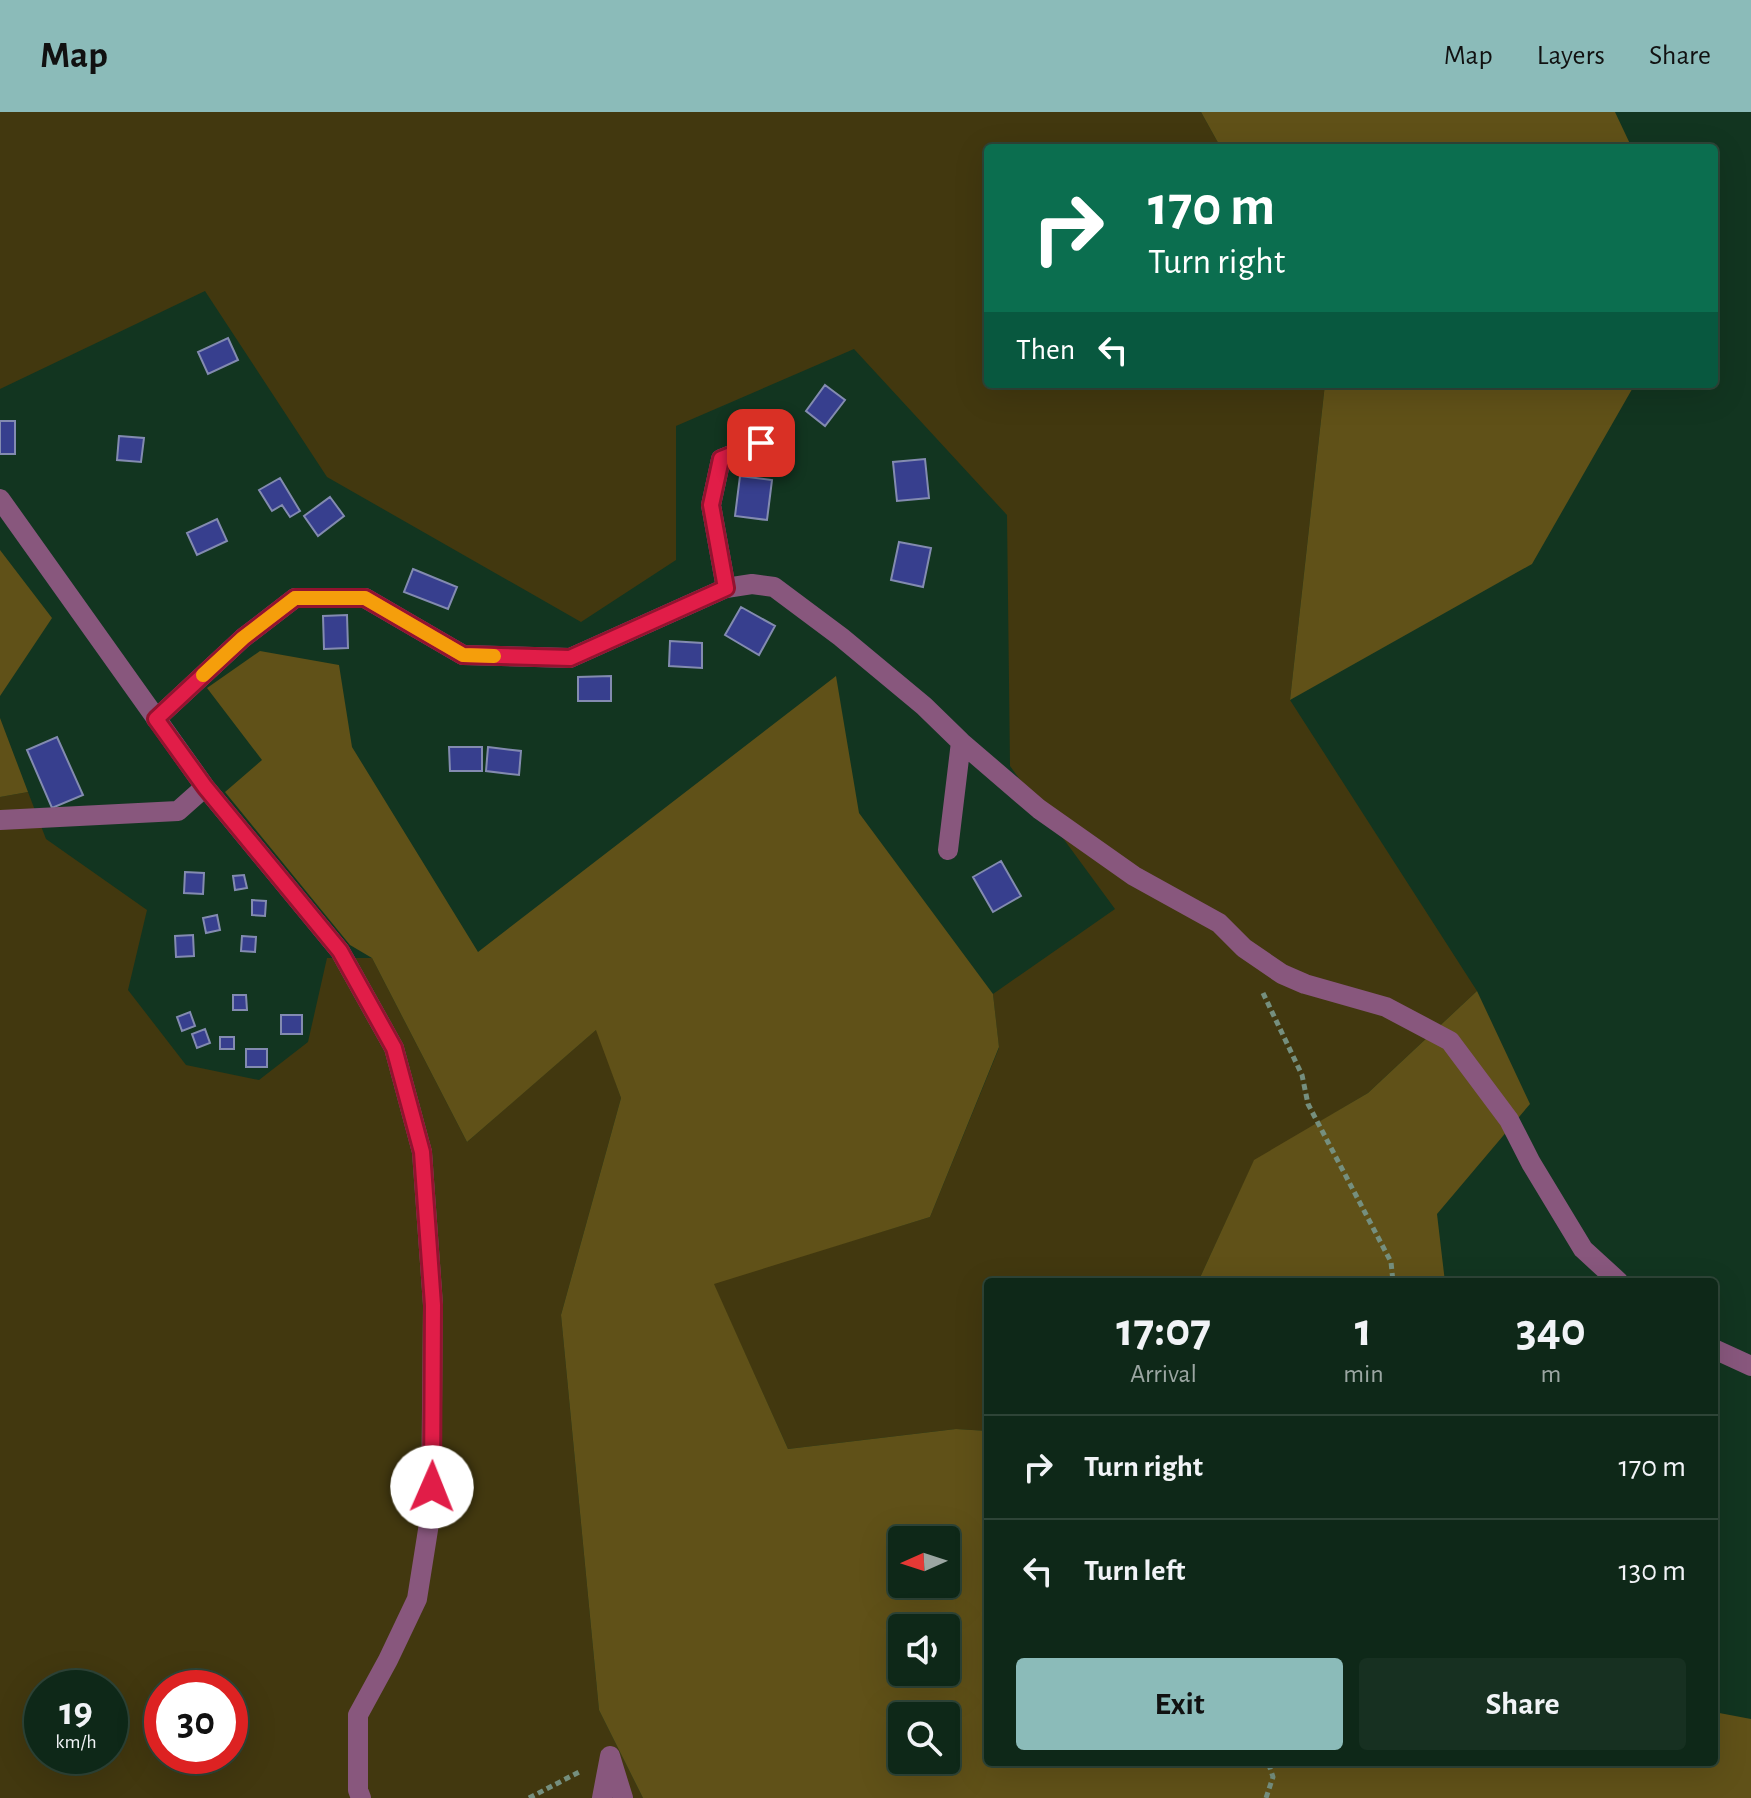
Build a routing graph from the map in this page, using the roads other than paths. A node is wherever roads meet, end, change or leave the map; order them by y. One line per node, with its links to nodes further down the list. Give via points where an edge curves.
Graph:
1 (781, 435): 3 (street, via 721,459 711,505)
2 (0, 499): 4 (street)
3 (726, 588): 4 (street, via 570,658 463,655 365,598 295,598); 5 (street, via 774,587 889,676)
4 (156, 719): 6 (street)
5 (961, 742): 8 (street); 9 (street, via 1039,809 1134,876 1219,923 1282,974 1386,1007 1450,1041 1509,1120 1583,1249)
6 (205, 787): 7 (street, via 178,811); 12 (street, via 340,951 394,1048 422,1152 433,1305 431,1511 417,1599 358,1715)
7 (0, 820)
8 (948, 850)
9 (1615, 1278)
10 (1718, 1351): 11 (street)
11 (1751, 1366)
12 (361, 1798)
13 (602, 1798): 14 (street, via 610,1756)
14 (623, 1798)

